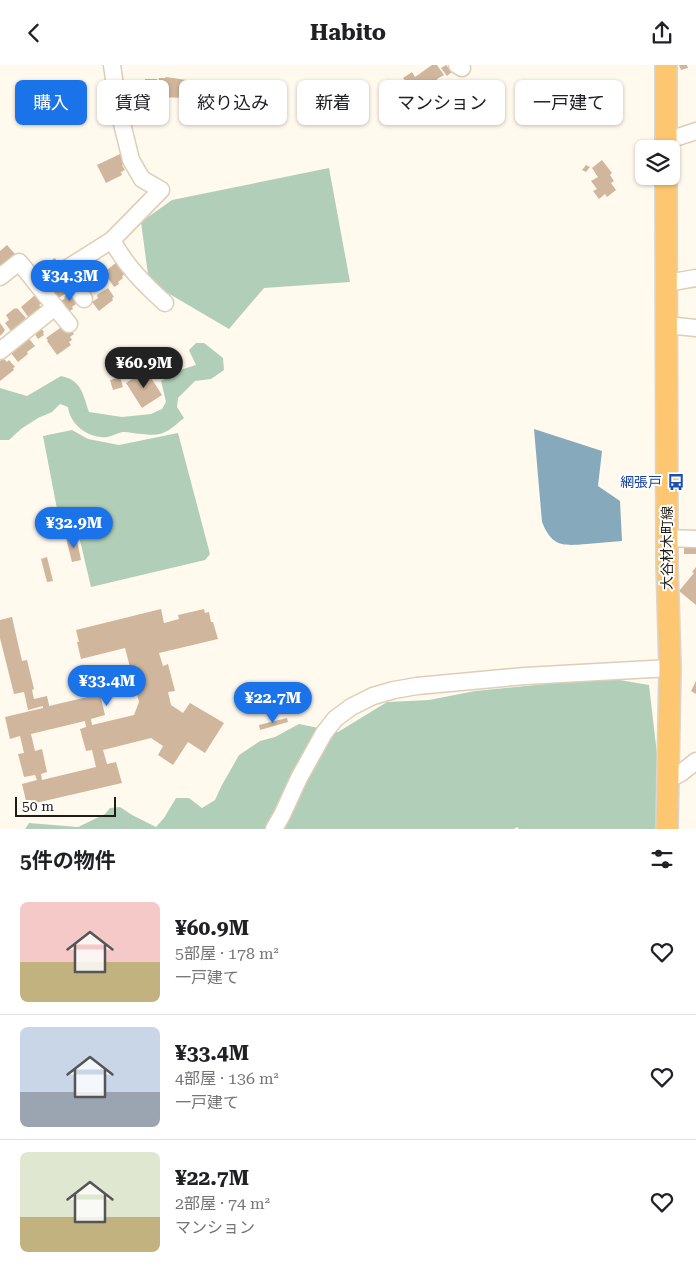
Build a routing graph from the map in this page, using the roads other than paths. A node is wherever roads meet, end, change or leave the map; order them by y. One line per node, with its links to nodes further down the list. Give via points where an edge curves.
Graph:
1 (112, 65): 7 (street, via 131,160 142,179 161,190)
2 (666, 65): 4 (main road)
3 (696, 131): 5 (street)
4 (666, 140)
5 (677, 140)
6 (666, 185): 11 (main road, 大谷材木町線)
7 (112, 240): 8 (street); 14 (street, via 130,268)
8 (64, 271): 12 (street); 13 (street)
9 (0, 277): 12 (street, via 19,262)
10 (696, 279): 11 (street)
11 (667, 283): 17 (main road, 大谷材木町線)
12 (39, 286): 15 (street)
13 (84, 299)
14 (165, 303)
15 (55, 307): 16 (street); 19 (street)
16 (69, 324)
17 (667, 325): 18 (street); 20 (main road, 大谷材木町線)
18 (696, 328)
19 (0, 351)
20 (667, 538): 21 (street); 22 (main road, 大谷材木町線)
21 (696, 539)
22 (670, 668): 24 (main road, 大谷材木町線); 25 (street, via 417,686 373,696 335,719 324,733)
23 (696, 761): 24 (street)
24 (667, 780): 26 (main road, 大谷材木町線)
25 (274, 829)
26 (666, 829)

